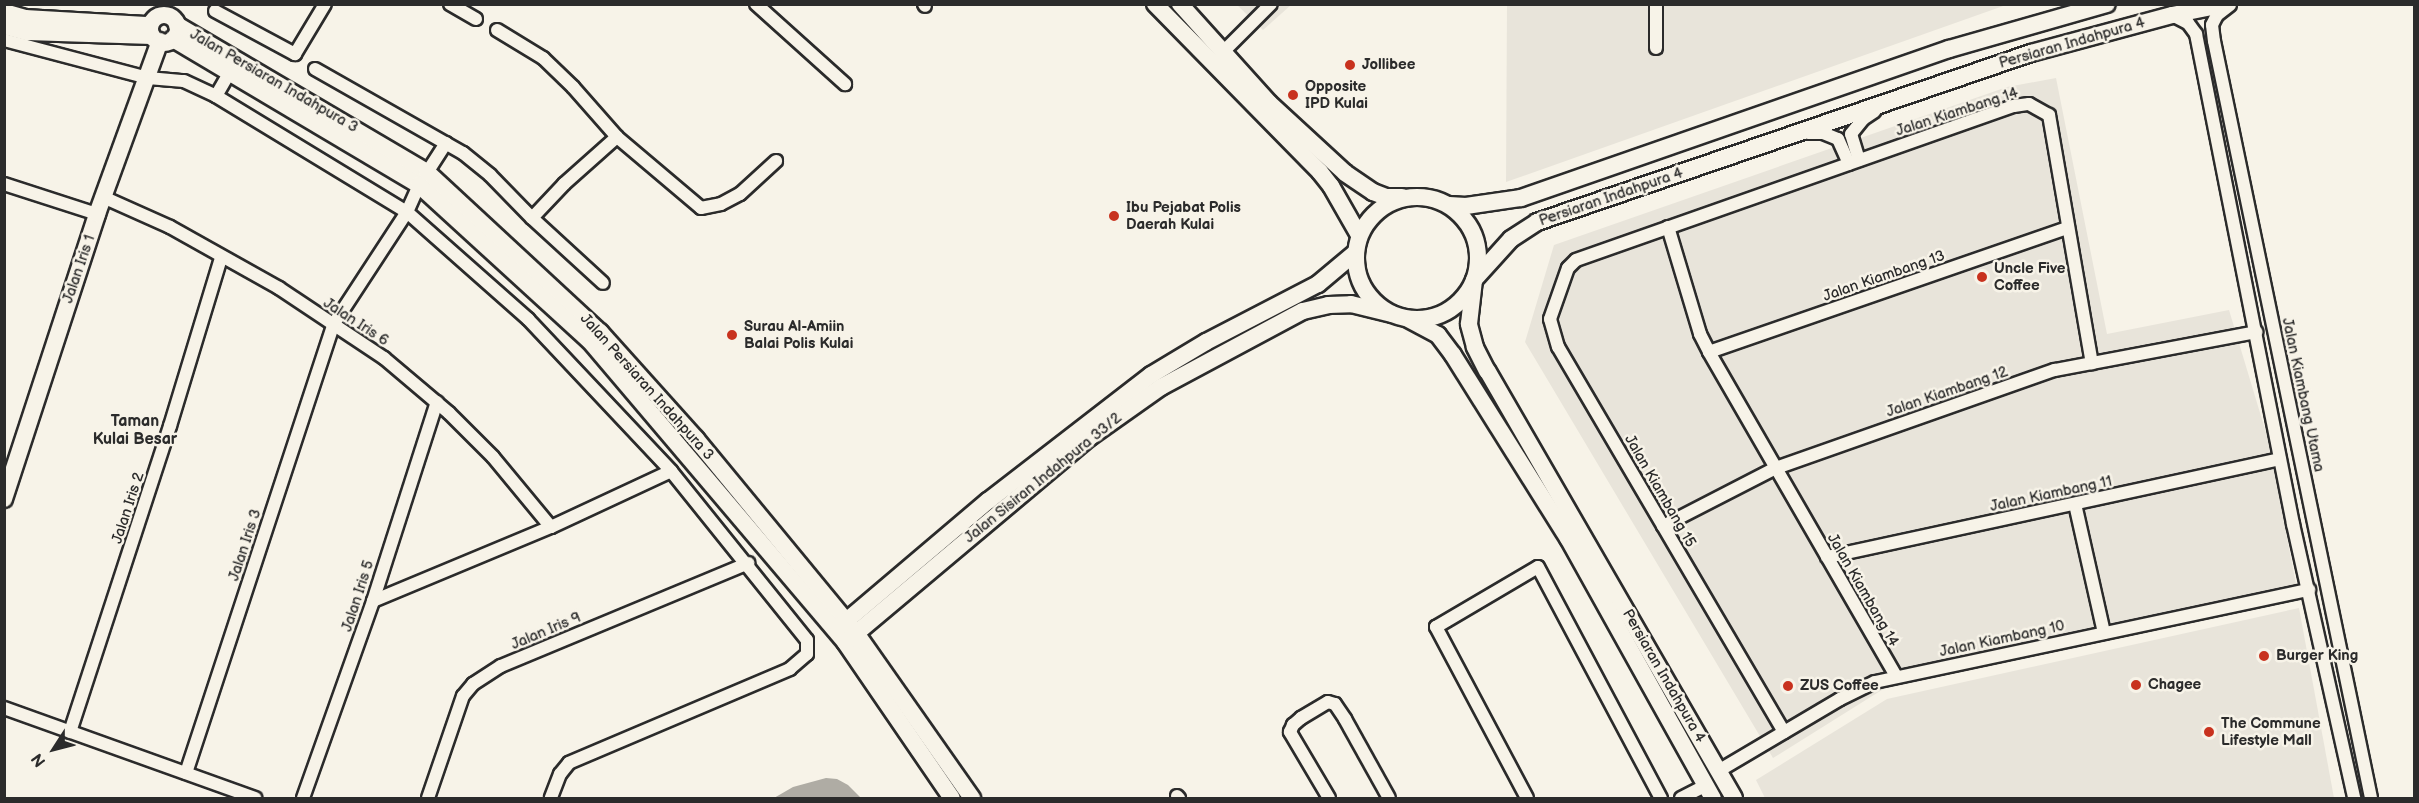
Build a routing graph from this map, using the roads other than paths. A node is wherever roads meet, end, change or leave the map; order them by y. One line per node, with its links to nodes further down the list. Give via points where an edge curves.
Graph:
1 (325, 4): 10 (street, via 295,54)
2 (450, 4): 13 (street)
3 (756, 4): 23 (street)
4 (1155, 4): 41 (main road, via 1320,172)
5 (1180, 4): 19 (main road)
6 (1656, 4): 18 (street)
7 (2107, 4): 35 (main road, via 1949,49 1521,198)
8 (2229, 4): 12 (main road, Persiaran Indahpura 4); 86 (street, Jalan Kiambang Utama, via 2212,25 2214,40)
9 (1270, 5): 19 (street)
10 (215, 11)
11 (4, 12): 14 (main road, via 25,18)
12 (2172, 15): 25 (main road, Persiaran Indahpura 4, via 2031,53); 49 (street, via 2188,23 2196,34)
13 (476, 19)
14 (165, 23): 15 (main road, via 27,32); 20 (main road, Jalan Persiaran Indahpura 3); 22 (main road, Jalan Iris 1)
15 (4, 26)
16 (497, 30): 27 (street, via 543,58)
17 (4, 40): 22 (street)
18 (1656, 48)
19 (1224, 51): 34 (main road, via 1269,103 1359,184 1386,196)
20 (234, 66): 24 (street); 31 (main road, Jalan Persiaran Indahpura 3)
21 (315, 69): 28 (street)
22 (148, 78): 24 (street, via 184,81); 33 (main road, Jalan Iris 1)
23 (845, 84)
24 (216, 96): 36 (street)
25 (1894, 99): 26 (main road, Persiaran Indahpura 4); 30 (street, via 1854,129)
26 (1793, 134): 30 (street, via 1834,136); 45 (main road, Persiaran Indahpura 4, via 1537,222 1510,239)
27 (617, 137): 29 (street, via 701,208 740,194); 38 (street)
28 (446, 144): 31 (street, Jalan Iris 3); 38 (street, via 490,175)
29 (776, 161)
30 (1854, 162): 39 (street, Jalan Kiambang 14); 40 (street, Jalan Kiambang 14, via 2029,104 2049,115)
31 (423, 178): 36 (street, Jalan Iris 3); 64 (main road, Jalan Persiaran Indahpura 3, via 600,332 696,439)
32 (4, 184): 37 (street)
33 (103, 196): 37 (main road, Jalan Iris 1); 43 (street, Jalan Iris 6, via 170,227)
34 (1405, 197): 35 (main road, via 1420,196); 41 (main road, via 1385,204 1369,217)
35 (1449, 205): 45 (main road, via 1465,219 1475,238 1478,259)
36 (408, 212): 48 (street, Jalan Iris 3); 55 (street, via 528,319)
37 (97, 214): 56 (main road, Jalan Iris 1)
38 (532, 218): 46 (street)
39 (1668, 227): 44 (street, Jalan Kiambang 14); 50 (street, Jalan Kiambang 14)
40 (2068, 228): 50 (street, Jalan Kiambang 13); 51 (street, Jalan Kiambang 14)
41 (1359, 235): 42 (main road)
42 (1355, 253): 47 (main road, via 1364,289 1376,304); 64 (main road, Jalan Sisiran Indahpura 33/2, via 1318,284 1151,375 988,501)
43 (221, 258): 48 (street, Jalan Iris 6, via 279,288); 68 (street, Jalan Iris 2)
44 (1576, 260): 58 (street, Jalan Kiambang 15, via 1568,268 1550,319 1552,333)
45 (1474, 280): 47 (main road, via 1464,298 1448,311 1429,318); 70 (main road, Persiaran Indahpura 4, via 1469,324 1483,363)
46 (603, 283)
47 (1400, 316): 64 (main road, Jalan Sisiran Indahpura 33/2, via 1351,304 1303,311 1161,387 1080,445); 72 (main road, Persiaran Indahpura 4, via 1438,335 1453,355 1568,538)
48 (333, 325): 52 (street, Jalan Iris 6, via 384,358); 71 (street, Jalan Iris 3)
49 (2256, 332): 51 (street, Jalan Kiambang 12); 53 (street)
50 (1709, 352): 54 (street, Jalan Kiambang 14)
51 (2092, 363): 54 (street, Jalan Kiambang 12, via 2055,370)
52 (437, 402): 59 (street, Jalan Iris 6, via 493,457); 63 (street, Jalan Iris 5)
53 (2280, 459): 57 (street, Jalan Kiambang 11); 62 (street)
54 (1776, 468): 58 (street, Jalan Kiambang 12); 60 (street, Jalan Kiambang 14)
55 (671, 471): 59 (street); 61 (street)
56 (4, 499)
57 (2075, 504): 60 (street, Jalan Kiambang 11); 65 (street)
58 (1663, 526): 69 (street, Jalan Kiambang 15)
59 (551, 527): 63 (street)
60 (1827, 557): 66 (street, Jalan Kiambang 14)
61 (748, 563): 75 (street, Jalan Iris 9, via 501,666 473,684 463,696); 76 (street, via 807,640 807,654 790,669 569,763)
62 (2309, 590): 65 (street, Jalan Kiambang 10); 85 (street)
63 (373, 601): 74 (street, Jalan Iris 5)
64 (845, 632): 77 (main road, Jalan Persiaran Indahpura 3); 78 (main road, Jalan Persiaran Indahpura 3)
65 (2104, 633): 66 (street, Jalan Kiambang 10)
66 (1896, 676): 69 (street, Jalan Kiambang 10, via 1840,699)
67 (4, 708): 68 (street)
68 (70, 732): 71 (street)
69 (1784, 732): 70 (street, Jalan Kiambang 10)
70 (1720, 770): 84 (main road, Persiaran Indahpura 4)
71 (186, 773): 73 (street)
72 (1709, 791): 83 (street)
73 (255, 798)
74 (303, 798)
75 (428, 798)
76 (551, 798)
77 (952, 798)
78 (972, 798)
79 (1329, 798): 80 (street, via 1290,732 1301,718 1328,702 1335,704 1345,718)
80 (1389, 798)
81 (1527, 798): 82 (street, via 1436,627 1538,567)
82 (1661, 798)
83 (1681, 798)
84 (1734, 798)
85 (2354, 798)
86 (2371, 798)

